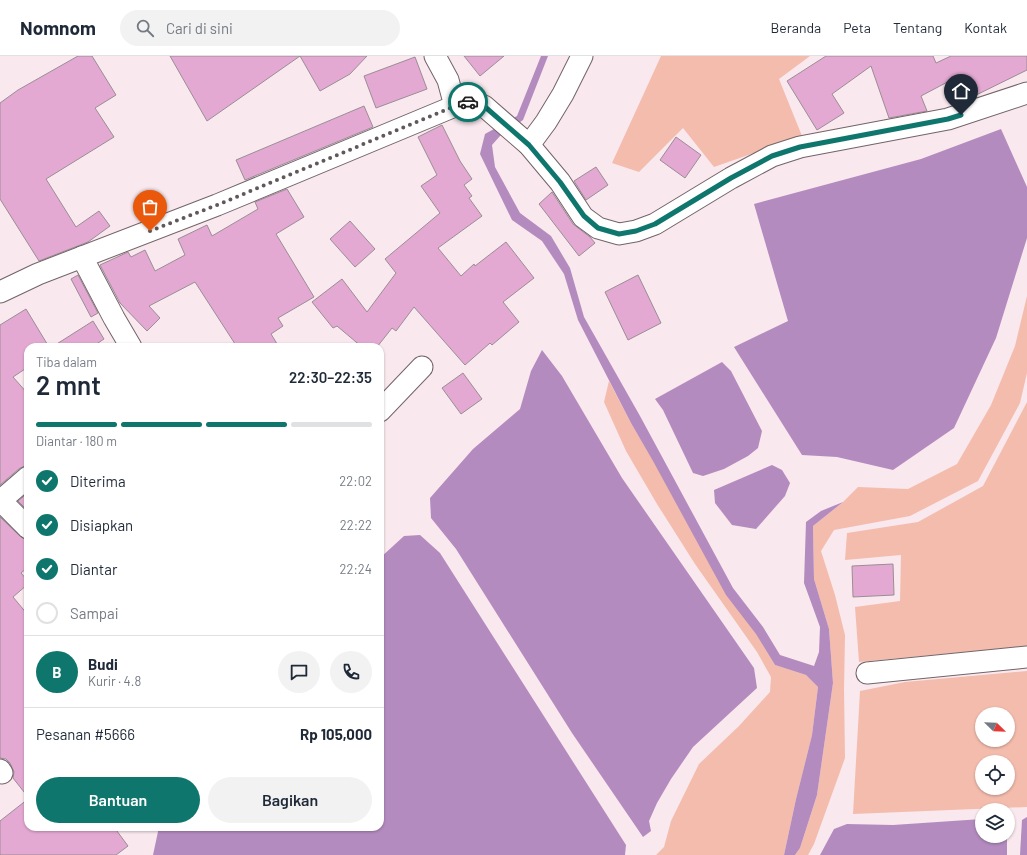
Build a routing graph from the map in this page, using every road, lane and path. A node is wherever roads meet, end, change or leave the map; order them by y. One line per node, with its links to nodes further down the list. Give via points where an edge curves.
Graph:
1 (435, 56): 4 (street, via 448,80)
2 (582, 56): 5 (street, via 546,122)
3 (1027, 93): 5 (street, via 948,119 800,147 772,156 655,224 619,234 598,228 584,216 560,182)
4 (455, 106): 5 (street, via 470,102 484,106); 6 (street, via 217,205)
5 (522, 139)
6 (82, 257): 7 (street); 8 (street)
7 (0, 292)
8 (129, 343)
9 (422, 367): 10 (street)
10 (384, 407)
11 (24, 480): 12 (street)
12 (0, 501): 13 (street)
13 (24, 524)
14 (1027, 657): 15 (street)
15 (867, 673)

